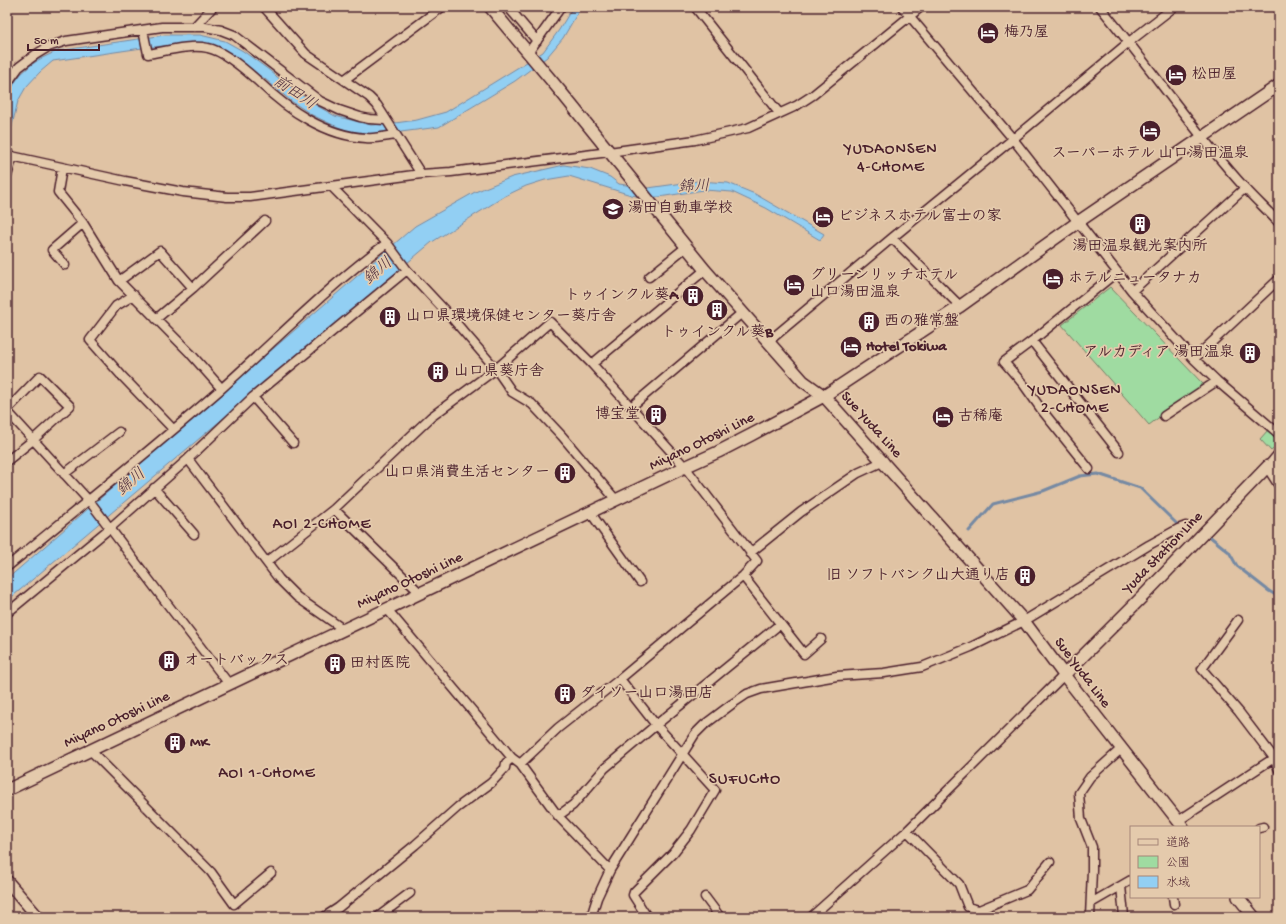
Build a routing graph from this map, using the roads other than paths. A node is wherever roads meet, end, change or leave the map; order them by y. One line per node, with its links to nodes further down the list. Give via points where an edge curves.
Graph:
1 (213, 7): 13 (street)
2 (264, 7): 18 (street, via 306,54)
3 (442, 7): 18 (street)
4 (490, 7): 17 (main road)
5 (509, 7): 15 (street)
6 (561, 7): 15 (street)
7 (695, 7): 21 (street)
8 (902, 7): 12 (street)
9 (922, 7): 12 (street)
10 (1100, 7): 16 (street)
11 (1174, 7): 16 (street)
12 (910, 16): 21 (street, via 813,95); 25 (street)
13 (194, 27): 14 (street); 22 (street, via 221,30 234,35 320,101 369,119)
14 (143, 30): 20 (street, via 66,41 48,47 19,66); 23 (street, via 148,54 197,46 215,50 249,73 291,109 331,130 367,138)
15 (537, 41): 17 (street)
16 (1129, 42): 24 (street); 25 (street)
17 (528, 53): 26 (main road)
18 (344, 80): 22 (street, via 369,97)
19 (1279, 85): 24 (main road, Sue Yuda Line)
20 (7, 86)
21 (779, 113): 26 (street, via 748,128 723,134)
22 (385, 120): 23 (street)
23 (396, 135): 29 (street)
24 (1202, 138): 32 (street); 34 (main road, Sue Yuda Line)
25 (1013, 139): 34 (street); 37 (street)
26 (609, 152): 29 (street); 39 (main road)
27 (10, 156): 28 (street); 30 (street)
28 (62, 168): 31 (street, via 183,192 227,197 250,197); 35 (street, via 58,192)
29 (421, 174): 31 (street)
30 (7, 176)
31 (332, 187): 38 (street)
32 (1244, 188): 36 (street); 48 (street)
33 (265, 221): 47 (street)
34 (1078, 222): 43 (street); 50 (main road, Sue Yuda Line)
35 (83, 223): 40 (street, via 52,250); 46 (street)
36 (1279, 223)
37 (892, 238): 50 (street); 54 (street)
38 (387, 243): 41 (street); 59 (street, via 358,264)
39 (686, 246): 42 (main road); 44 (street)
40 (65, 265)
41 (407, 270): 57 (street); 61 (street)
42 (705, 270): 51 (main road); 56 (street)
43 (1117, 272): 48 (street); 53 (street)
44 (649, 277)
45 (1279, 279): 55 (street)
46 (119, 281): 47 (street, via 160,251); 49 (street)
47 (193, 288): 52 (street)
48 (1132, 291): 55 (street)
49 (134, 295): 52 (street); 65 (street, via 116,306 90,340)
50 (960, 306): 60 (main road, Sue Yuda Line)
51 (744, 312): 54 (main road); 62 (street)
52 (156, 319): 59 (street)
53 (1032, 341): 70 (street); 77 (street, via 1004,362)
54 (769, 342): 60 (main road, via 803,380)
55 (1194, 358): 58 (street)
56 (592, 364): 57 (street, via 550,322); 62 (street)
57 (496, 369): 81 (street, via 512,392 532,404); 83 (street, via 431,417)
58 (1217, 381): 64 (street); 67 (street)
59 (221, 388): 65 (street)
60 (824, 396): 74 (main road, Sue Yuda Line); 76 (main road, Miyano Otoshi Line, via 745,439)
61 (253, 397): 69 (street); 72 (street)
62 (632, 406): 76 (street)
63 (7, 410): 68 (street); 68 (street, via 40,376 70,406)
64 (1164, 416)
65 (173, 429): 82 (street)
66 (118, 432): 78 (street)
67 (1279, 434)
68 (33, 440): 73 (street); 78 (street)
69 (293, 443)
70 (1119, 452)
71 (1279, 453): 75 (street)
72 (188, 459): 80 (street); 89 (street)
73 (7, 461)
74 (884, 461): 88 (street, via 858,473 800,512); 97 (main road, Sue Yuda Line)
75 (1268, 466): 79 (main road); 101 (main road, Yuda Station Line)
76 (685, 467): 81 (main road, Miyano Otoshi Line); 88 (street)
77 (1089, 469)
78 (64, 474): 82 (street)
79 (1279, 483)
80 (154, 488): 86 (street); 87 (street)
81 (616, 500): 84 (main road, Miyano Otoshi Line)
82 (90, 502): 86 (street); 90 (street)
83 (334, 509): 89 (street); 93 (street)
84 (590, 512): 92 (street); 93 (main road, Miyano Otoshi Line)
85 (1186, 526): 97 (street, via 1149,545)
86 (110, 528): 95 (street); 103 (street)
87 (194, 534)
88 (750, 553): 91 (street, via 757,561)
89 (267, 562): 99 (street, via 297,597)
90 (7, 567)
91 (743, 576): 98 (street); 102 (street)
92 (640, 582)
93 (420, 594): 94 (main road, Miyano Otoshi Line)
94 (387, 609): 99 (main road, Miyano Otoshi Line); 108 (street)
95 (7, 613)
96 (1238, 620): 109 (street, via 1202,669 1240,712)
97 (1024, 621): 101 (main road, Sue Yuda Line); 107 (street, via 922,667 837,676 761,689 747,694 704,725 695,734)
98 (780, 624): 100 (street, via 804,654); 104 (street)
99 (343, 629): 103 (main road, Miyano Otoshi Line)
100 (821, 639)
101 (1064, 676): 105 (main road, Sue Yuda Line); 115 (street)
102 (620, 679): 104 (street); 110 (street, via 558,728)
103 (229, 684): 106 (main road, Miyano Otoshi Line)
104 (656, 725): 107 (street); 113 (street, via 605,768 573,806)
105 (1121, 749): 114 (main road, Sue Yuda Line); 125 (street, via 1090,778 1079,793 1081,819 1092,847)
106 (90, 750): 112 (main road, Miyano Otoshi Line); 118 (street, via 211,872 234,904)
107 (683, 755): 117 (street); 132 (street, via 715,790 674,853 634,892 633,895)
108 (512, 758): 110 (street); 129 (street, via 506,762 505,768 491,783)
109 (1274, 758): 111 (street); 114 (street)
110 (520, 764): 113 (street)
111 (1279, 770)
112 (7, 790)
113 (558, 816): 117 (street)
114 (1180, 824)
115 (907, 831): 116 (street, via 959,884 968,907 979,910 1028,890); 126 (street)
116 (1050, 862)
117 (610, 870): 131 (street)
118 (272, 873)
119 (7, 881): 128 (main road)
120 (1130, 881): 121 (street)
121 (1121, 886): 125 (street); 127 (street)
122 (410, 893): 130 (street)
123 (705, 897): 133 (street)
124 (1239, 898): 135 (main road)
125 (1091, 903): 134 (street)
126 (815, 916)
127 (1124, 916)
128 (38, 917)
129 (324, 917)
130 (378, 917)
131 (591, 917)
132 (647, 917)
133 (720, 917)
134 (1090, 917)
135 (1254, 917)

